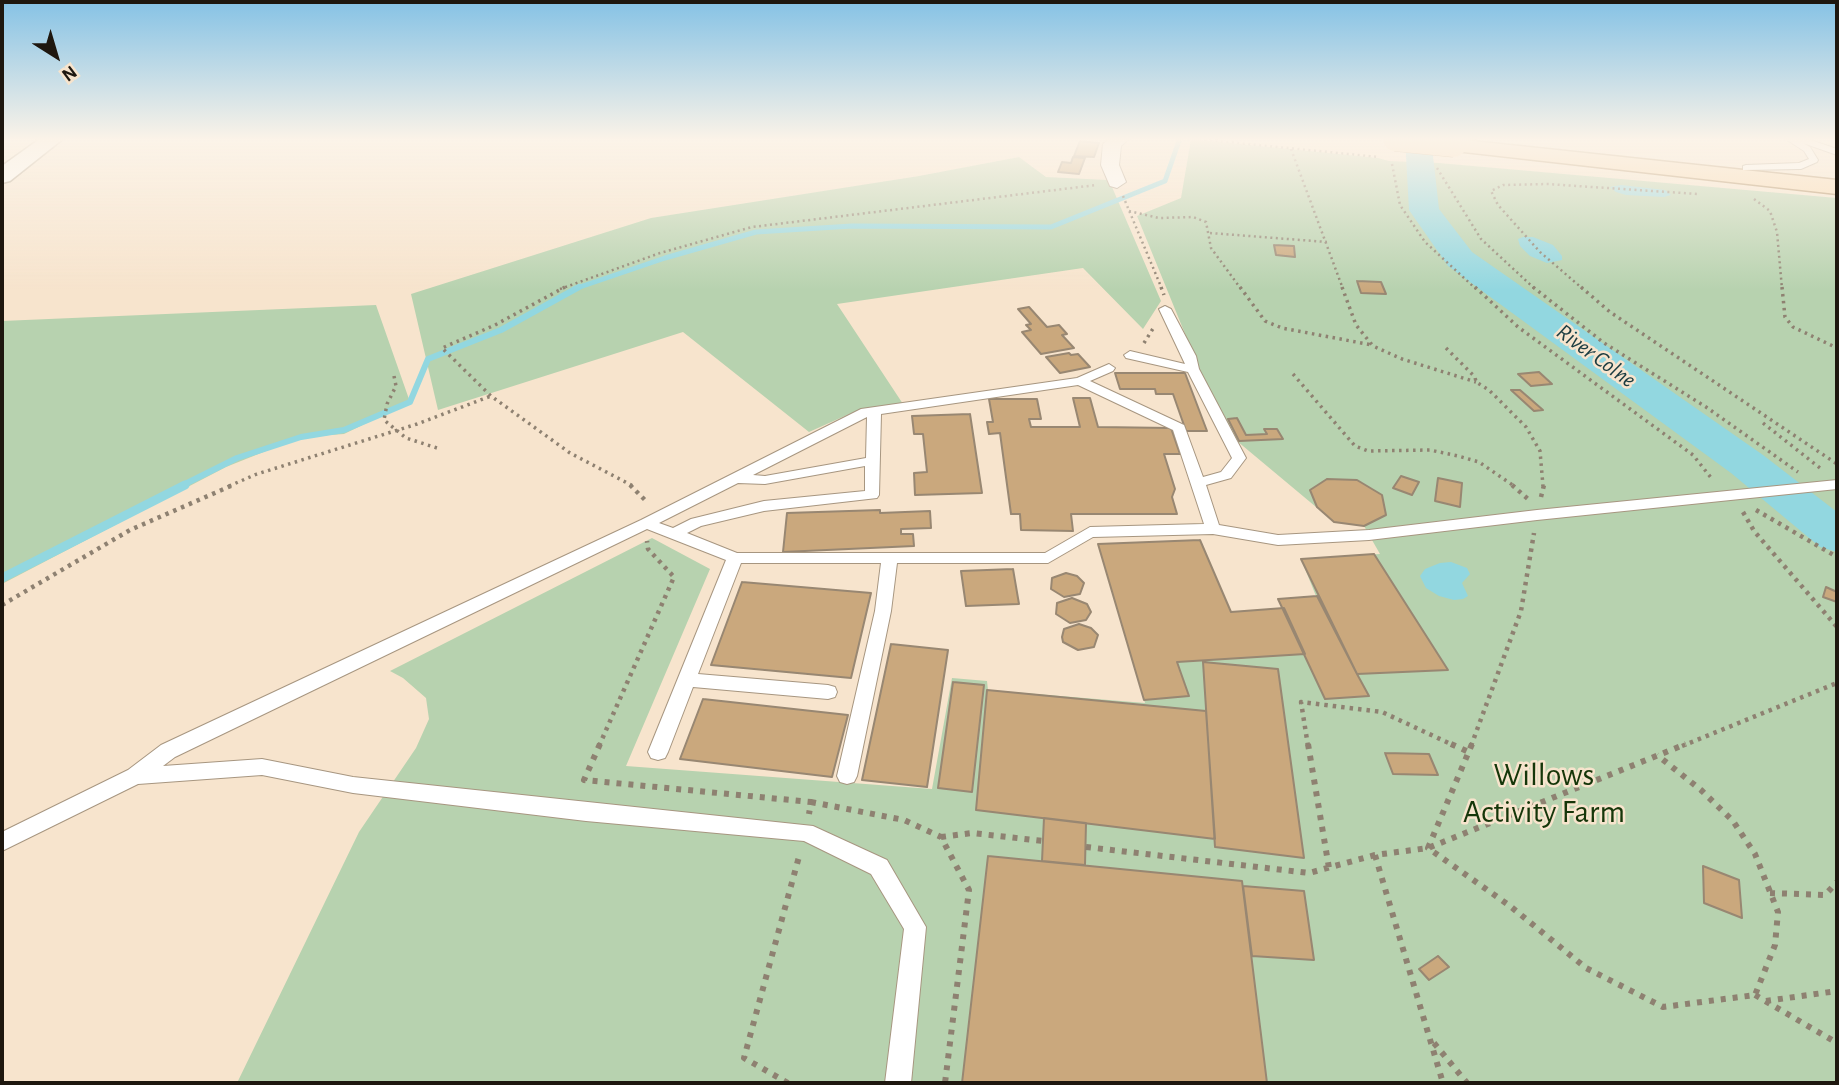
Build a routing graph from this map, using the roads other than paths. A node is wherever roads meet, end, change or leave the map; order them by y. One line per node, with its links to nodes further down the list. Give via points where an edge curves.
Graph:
1 (1165, 309): 4 (lane)
2 (1130, 355): 4 (lane)
3 (1109, 368): 5 (lane)
4 (1193, 369): 10 (lane, via 1239,458 1226,475)
5 (1080, 381): 6 (lane); 10 (lane, via 1179,428)
6 (874, 411): 7 (lane); 8 (lane)
7 (872, 461): 9 (lane); 12 (lane, via 872,495)
8 (735, 478): 9 (lane); 13 (lane)
9 (765, 480): 12 (lane)
10 (1196, 483): 14 (lane)
11 (1836, 485): 14 (lane, via 1369,536 1278,540)
12 (773, 505): 15 (lane, via 696,522)
13 (646, 523): 15 (lane); 21 (lane, via 168,751)
14 (1213, 529): 17 (lane, via 1090,532 1048,558)
15 (672, 535): 16 (lane)
16 (735, 558): 17 (lane); 18 (lane)
17 (890, 558): 22 (lane)
18 (687, 680): 19 (lane); 20 (lane)
19 (828, 692)
20 (658, 752)
21 (135, 776): 23 (lane); 24 (lane, via 262,767 353,785 806,832 880,867 915,927)
22 (847, 776)
23 (2, 842)
24 (898, 1083)

